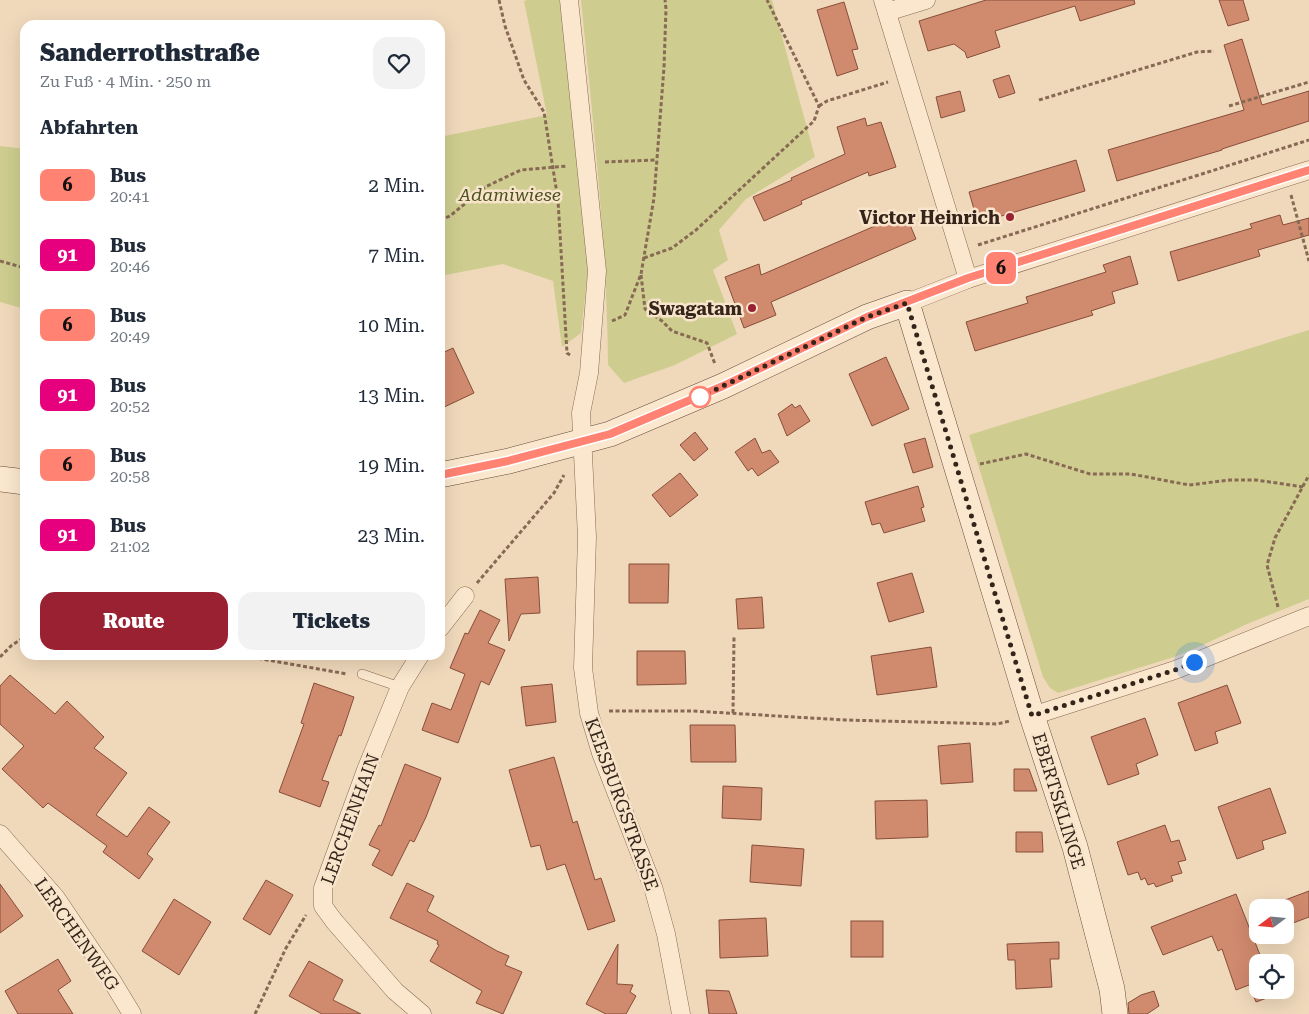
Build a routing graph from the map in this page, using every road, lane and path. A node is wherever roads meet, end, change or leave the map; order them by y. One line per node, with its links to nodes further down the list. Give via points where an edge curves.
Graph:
1 (499, 0): 16 (path, via 524,80 544,112)
2 (569, 0): 15 (street, KEESBURGSTRASSE)
3 (664, 0): 14 (path, via 664,58)
4 (767, 0): 11 (path)
5 (926, 0): 6 (street)
6 (885, 6): 8 (street)
7 (1214, 51): 10 (path, via 1197,52)
8 (908, 76): 11 (path); 20 (street)
9 (1309, 82): 12 (path)
10 (1039, 100)
11 (819, 106): 21 (path, via 814,121 696,230 672,248)
12 (1229, 106)
13 (1309, 140): 20 (path)
14 (657, 160): 15 (path); 21 (path)
15 (587, 163): 16 (path); 28 (street, KEESBURGSTRASSE, via 597,271)
16 (552, 168): 19 (path, via 522,170 485,186); 29 (path, via 558,200 568,352)
17 (1309, 170): 18 (street)
18 (1286, 178): 23 (path); 26 (street)
19 (445, 218)
20 (960, 251): 26 (street)
21 (644, 258): 25 (path)
22 (0, 261): 24 (path)
23 (1309, 262)
24 (20, 267)
25 (641, 274): 28 (path, via 625,315); 30 (path, via 645,309 672,331 707,343)
26 (968, 278): 27 (street)
27 (907, 303): 30 (street, via 867,317); 32 (street, EBERTSKLINGE)
28 (592, 330): 29 (street, KEESBURGSTRASSE)
29 (589, 373): 31 (street, KEESBURGSTRASSE, via 581,413)
30 (723, 386): 31 (street, via 610,434)
31 (581, 442): 33 (street); 38 (path, via 554,494); 49 (street, KEESBURGSTRASSE, via 587,537 583,668)
32 (957, 469): 37 (path, via 1026,454 1090,474 1131,474 1189,485 1256,480); 51 (street, EBERTSKLINGE)
33 (445, 474)
34 (1309, 475): 37 (path)
35 (0, 479): 36 (street)
36 (20, 481)
37 (1304, 487): 39 (path, via 1275,538 1267,565 1277,608)
38 (465, 596): 41 (street)
39 (1285, 605)
40 (1309, 616): 51 (street, via 1175,670)
41 (445, 622)
42 (734, 638): 50 (path)
43 (20, 640): 44 (path)
44 (0, 657)
45 (267, 660): 47 (path, via 351,675)
46 (417, 660): 48 (street, LERCHENHAIN)
47 (362, 674): 48 (lane)
48 (400, 687): 53 (street, LERCHENHAIN)
49 (589, 713): 50 (path, via 626,710); 57 (street, KEESBURGSTRASSE, via 601,753 653,887 666,934)
50 (733, 713): 51 (path, via 996,724)
51 (1032, 716): 58 (street, EBERTSKLINGE, via 1075,846)
52 (0, 834): 54 (street, LERCHENWEG, via 56,898)
53 (324, 888): 55 (path, via 286,948); 56 (street, LERCHENHAIN, via 323,906 334,921 395,991)
54 (132, 1014)
55 (255, 1014)
56 (422, 1014)
57 (681, 1014)
58 (1115, 1014)

